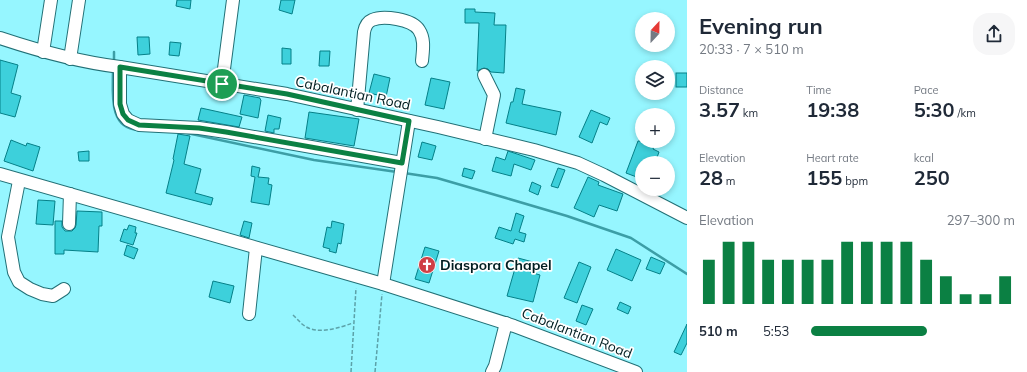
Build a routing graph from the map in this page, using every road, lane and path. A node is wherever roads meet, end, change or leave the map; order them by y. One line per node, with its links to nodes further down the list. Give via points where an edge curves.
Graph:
1 (51, 0): 5 (street)
2 (79, 0): 6 (street)
3 (233, 0): 10 (street)
4 (0, 38): 5 (street, Cabalantian Road)
5 (43, 52): 6 (street, Cabalantian Road)
6 (70, 59): 8 (street, Cabalantian Road)
7 (422, 61): 11 (street, via 424,44 419,29 400,20 371,20 364,32)
8 (120, 67): 10 (street, Cabalantian Road); 14 (street, via 120,104 123,114 128,120 139,125 219,131)
9 (484, 75): 13 (street, via 494,95)
10 (222, 84): 11 (street, Cabalantian Road, via 287,94)
11 (357, 110): 12 (street, Cabalantian Road)
12 (409, 121): 13 (street, Cabalantian Road); 14 (street)
13 (485, 139): 18 (street, Cabalantian Road, via 578,163)
14 (402, 166): 22 (street)
15 (0, 174): 16 (street, Cabalantian Road)
16 (19, 181): 17 (street, Cabalantian Road); 23 (street, via 8,237 14,272 19,282 30,290 53,296)
17 (70, 194): 19 (street); 20 (street, Cabalantian Road)
18 (685, 213)
19 (69, 224)
20 (256, 248): 21 (street, Cabalantian Road); 24 (street)
21 (357, 278): 22 (street, Cabalantian Road); 26 (path)
22 (383, 284): 27 (street, Cabalantian Road); 30 (path)
23 (64, 289)
24 (249, 314)
25 (294, 315): 26 (path, via 302,325 311,329 335,329)
26 (353, 323): 29 (path)
27 (506, 323): 28 (street, Cabalantian Road); 31 (street)
28 (628, 370)
29 (351, 372)
30 (376, 372)
31 (492, 372)

